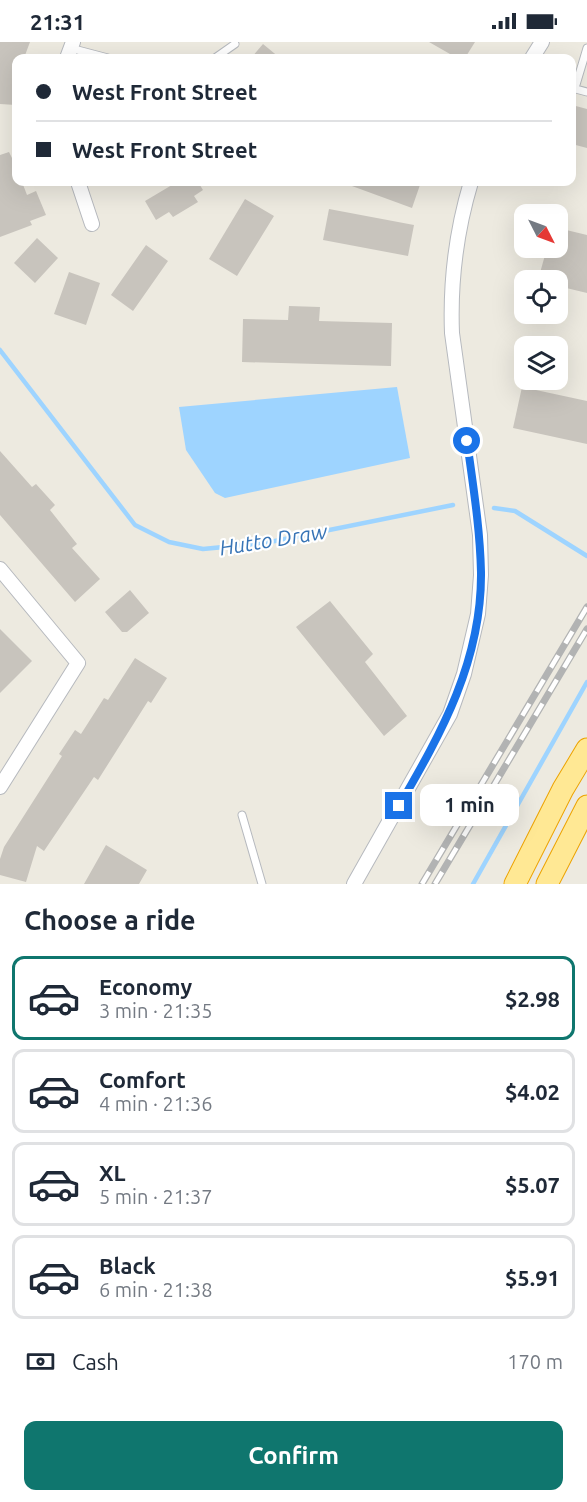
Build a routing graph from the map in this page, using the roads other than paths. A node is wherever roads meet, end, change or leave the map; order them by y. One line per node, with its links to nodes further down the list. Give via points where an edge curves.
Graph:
1 (235, 44): 5 (lane)
2 (70, 49): 4 (lane)
3 (586, 53): 6 (lane)
4 (91, 54)
5 (221, 54)
6 (576, 80)
7 (79, 186): 9 (street)
8 (470, 186): 16 (street, via 460,219 450,302 480,535 478,614 450,714)
9 (92, 224)
10 (0, 569): 12 (street, via 78,663)
11 (587, 749): 17 (highway)
12 (0, 787)
13 (587, 806): 18 (highway)
14 (242, 815): 15 (lane)
15 (262, 884)
16 (354, 884)
17 (515, 884)
18 (547, 884)

